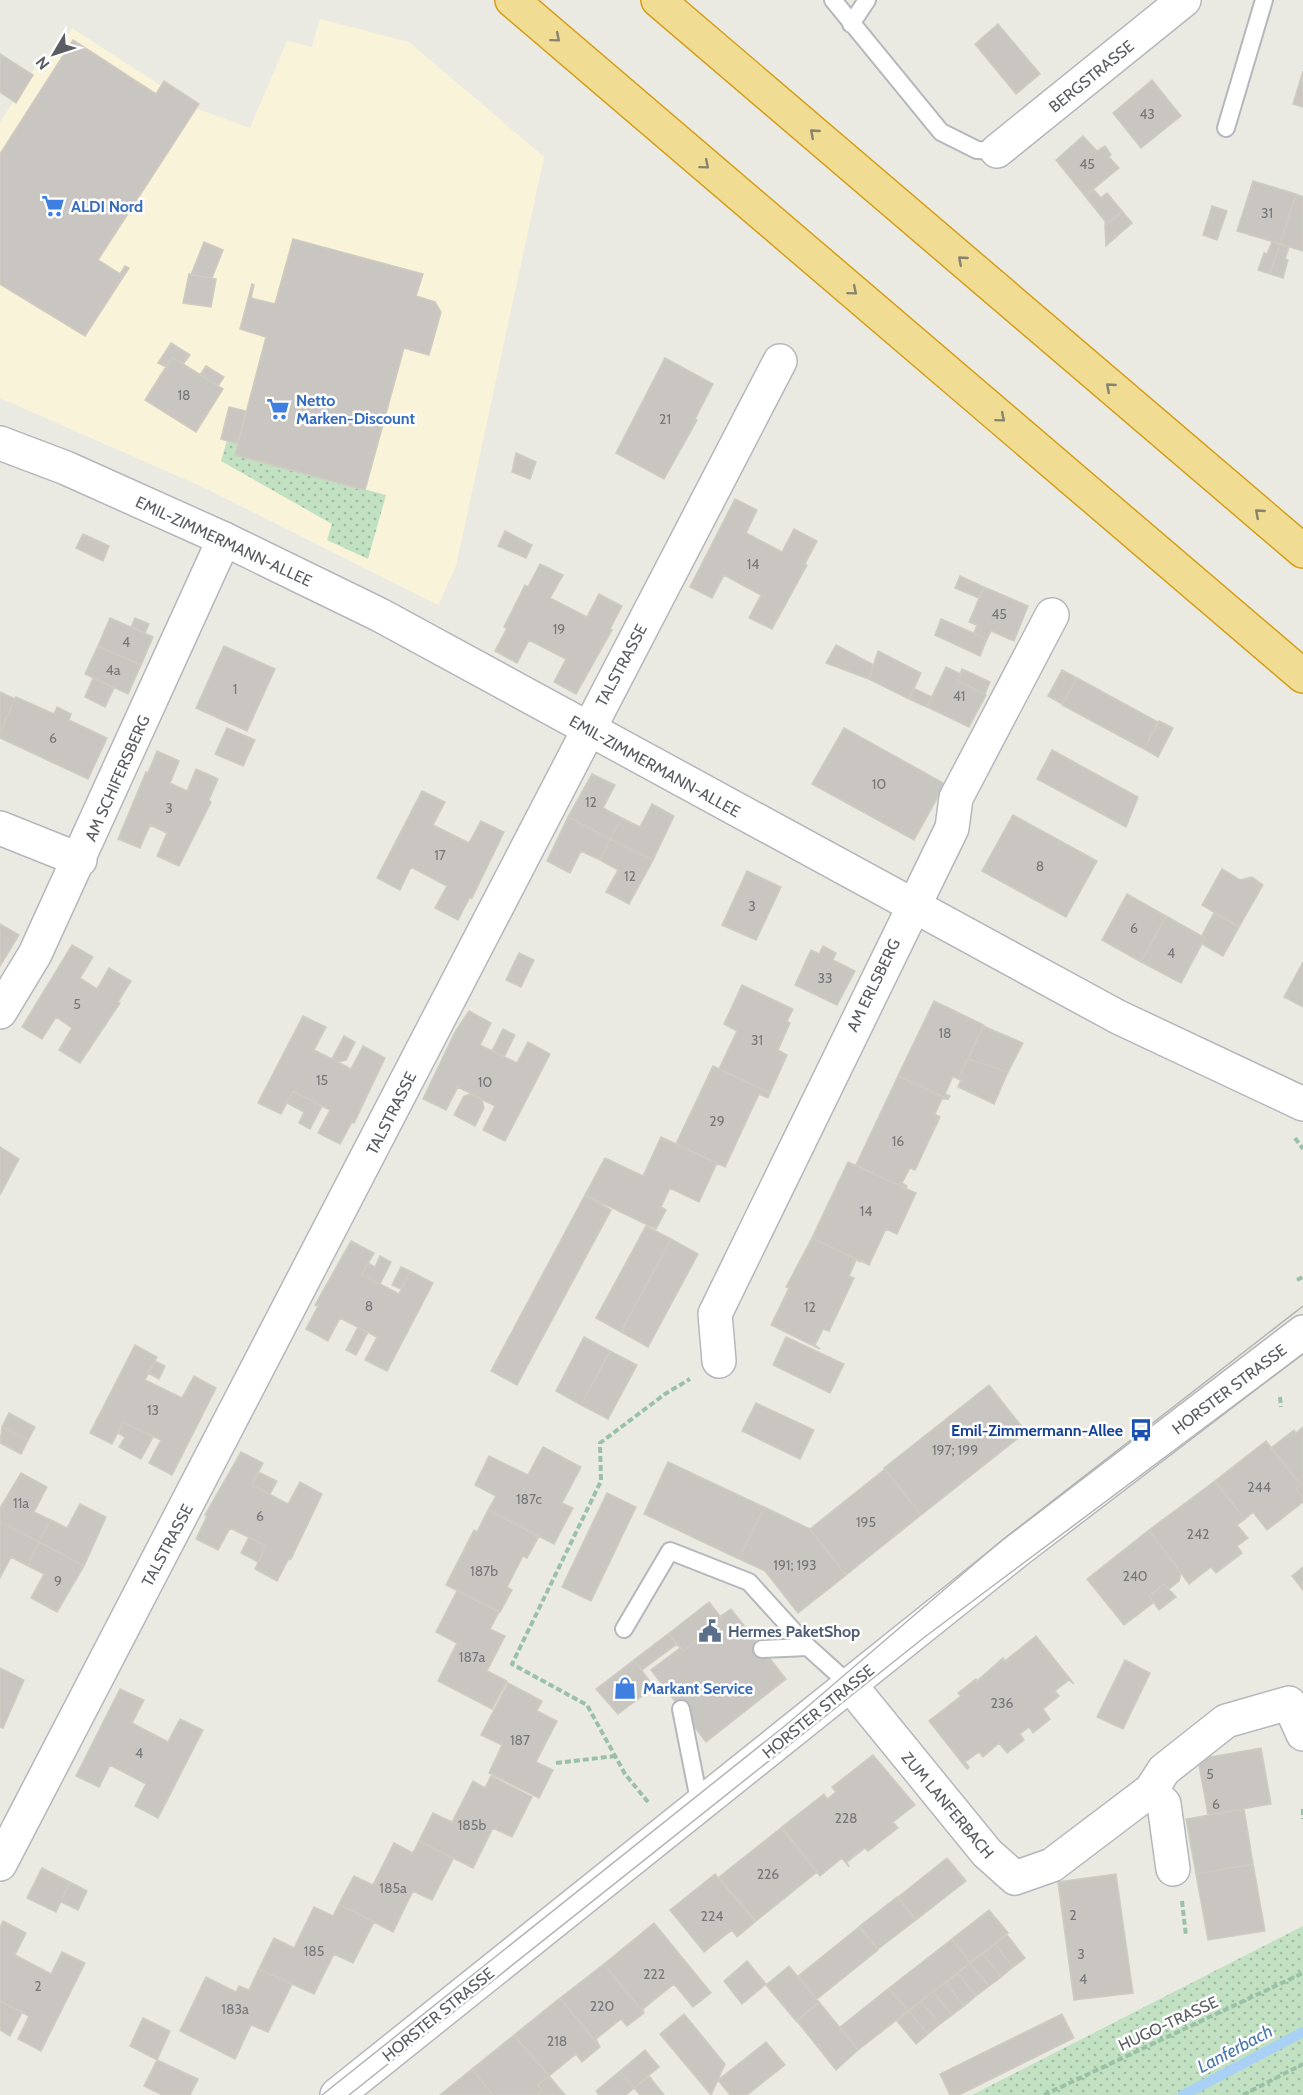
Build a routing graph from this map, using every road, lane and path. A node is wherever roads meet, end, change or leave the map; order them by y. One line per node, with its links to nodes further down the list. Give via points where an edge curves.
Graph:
1 (512, 0): 15 (highway, one-way to 15)
2 (658, 0): 13 (highway, one-way to 2)
3 (832, 0): 7 (lane)
4 (867, 0): 7 (lane)
5 (1184, 0): 9 (street, BERGSTRASSE)
6 (1264, 0): 8 (lane)
7 (852, 24): 9 (lane, via 941,132 977,150)
8 (1226, 128)
9 (998, 151)
10 (780, 361): 16 (street, TALSTRASSE)
11 (0, 442): 12 (street, EMIL-ZIMMERMANN-ALLEE)
12 (224, 538): 16 (street, EMIL-ZIMMERMANN-ALLEE, via 380,615); 18 (street, AM SCHIFERSBERG)
13 (1303, 551)
14 (1052, 615): 19 (street, AM ERLSBERG, via 956,798 952,828)
15 (1303, 676)
16 (587, 729): 19 (street, EMIL-ZIMMERMANN-ALLEE); 43 (street, TALSTRASSE)
17 (0, 828): 18 (street)
18 (80, 860): 20 (street, AM SCHIFERSBERG, via 35,954)
19 (913, 906): 21 (street, EMIL-ZIMMERMANN-ALLEE, via 1118,1017); 27 (street, AM ERLSBERG, via 715,1314)
20 (0, 1012)
21 (1303, 1104)
22 (1294, 1137): 23 (path)
23 (1303, 1149)
24 (1303, 1277): 25 (path)
25 (1297, 1280)
26 (1303, 1332): 33 (street, HORSTER STRASSE, via 1018,1550)
27 (719, 1361): 36 (path, via 665,1394 600,1443 601,1481 512,1664 587,1705)
28 (1280, 1397): 29 (path)
29 (1281, 1407)
30 (624, 1629): 31 (lane, via 670,1551 749,1582)
31 (808, 1647): 32 (lane); 33 (lane)
32 (762, 1649)
33 (850, 1685): 38 (street, ZUM LANFERBACH, via 987,1853 1015,1878 1052,1865); 39 (street, HORSTER STRASSE)
34 (681, 1709): 39 (lane)
35 (1303, 1734): 38 (street, ZUM LANFERBACH, via 1289,1703 1226,1721 1164,1770)
36 (616, 1756): 37 (path); 42 (path, via 625,1774)
37 (556, 1763)
38 (1150, 1790): 44 (street, via 1164,1804)
39 (700, 1805): 42 (street, HORSTER STRASSE)
40 (1303, 1809): 41 (path)
41 (1303, 1820)
42 (669, 1829): 47 (street, HORSTER STRASSE)
43 (0, 1864)
44 (1173, 1869)
45 (1303, 1972): 48 (path, HUGO-TRASSE)
46 (1303, 2064): 49 (path)
47 (337, 2095)
48 (1044, 2095)
49 (1243, 2095)

